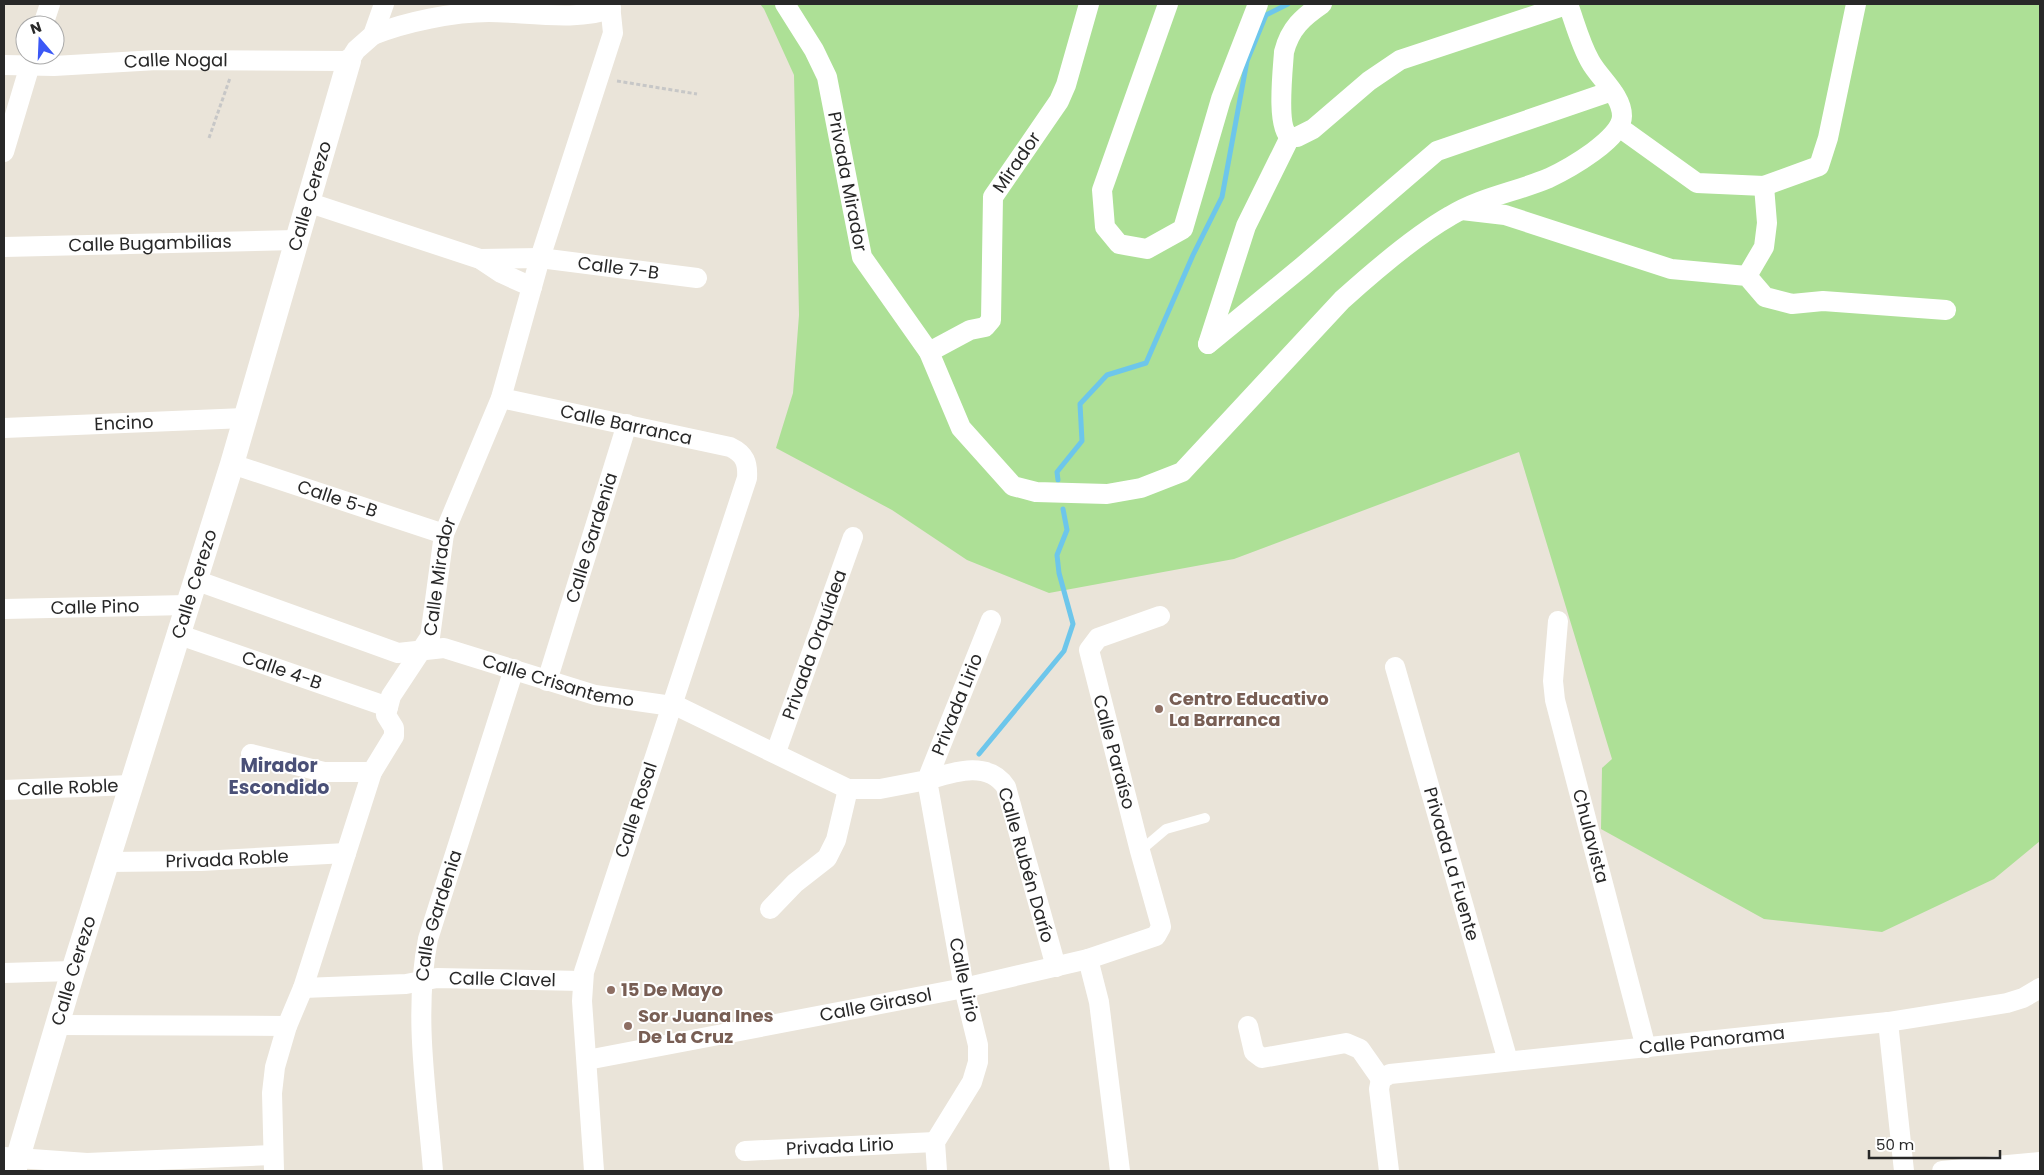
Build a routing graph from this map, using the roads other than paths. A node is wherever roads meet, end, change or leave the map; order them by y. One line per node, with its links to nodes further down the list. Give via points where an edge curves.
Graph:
1 (384, 4): 10 (street, Calle Cerezo)
2 (785, 4): 29 (street, Privada Mirador, via 827,77 862,257)
3 (1089, 4): 29 (street, Mirador, via 1059,101 993,197 992,320 985,327 970,330)
4 (1168, 4): 5 (street, via 1102,190 1105,227 1119,244 1147,249 1183,230 1221,99)
5 (1258, 4)
6 (1322, 4): 16 (street, via 1297,24 1284,52 1282,120 1284,132)
7 (1569, 4): 14 (street, via 1590,61); 16 (street, via 1400,60 1369,81 1313,129)
8 (1856, 4): 18 (street, via 1828,138 1819,166)
9 (611, 6): 10 (street, via 583,15 469,13 399,26); 23 (street, via 613,34)
10 (373, 35): 12 (street, Calle Cerezo)
11 (65, 60): 12 (street, Calle Nogal)
12 (349, 61): 19 (street, Calle Cerezo)
13 (30, 65): 17 (street)
14 (1612, 91): 15 (street, via 1622,111); 16 (street, via 1436,151 1208,344 1246,226)
15 (1618, 127): 18 (street, via 1697,183); 20 (street, Privada Mirador, via 1612,137 1596,149 1550,177)
16 (1290, 137)
17 (4, 152)
18 (1764, 186): 25 (street, via 1767,223 1764,247)
19 (308, 202): 21 (street, Calle Cerezo); 24 (street)
20 (1460, 210): 25 (street, via 1505,215 1671,269); 29 (street, Privada Mirador, via 1434,226 1342,300 1182,472 1141,488 1107,494 1070,495 1014,486 961,428)
21 (296, 240): 22 (street, Calle Bugambilias); 31 (street, Calle Cerezo)
22 (4, 248)
23 (540, 258): 24 (street); 26 (street, Calle 7-B); 27 (street)
24 (480, 259): 27 (street)
25 (1746, 276): 28 (street, via 1765,297 1792,304 1822,301)
26 (697, 278)
27 (532, 287): 30 (street, Calle Mirador)
28 (1946, 310)
29 (929, 352)
30 (501, 398): 32 (street, Calle Barranca); 36 (street, Calle Mirador)
31 (245, 418): 33 (street, Encino); 35 (street, Calle Cerezo)
32 (627, 424): 34 (street, Calle Barranca, via 730,447); 48 (street, Calle Gardenia)
33 (4, 428)
34 (746, 459): 49 (street, Calle Rosal, via 747,478)
35 (232, 464): 36 (street, Calle 5-B); 38 (street, Calle Cerezo)
36 (444, 534): 45 (street, Calle Mirador, via 431,634)
37 (853, 537): 51 (street, Privada Orquídea)
38 (195, 580): 39 (street, Calle Cerezo); 45 (street, Calle Crisantemo, via 398,653)
39 (187, 605): 40 (street, Calle Pino); 44 (street, Calle Cerezo)
40 (4, 609)
41 (1160, 616): 59 (street, Calle Paraíso, via 1098,638 1089,650)
42 (991, 620): 54 (street, Privada Lirio)
43 (1558, 621): 77 (street, Chulavista, via 1553,680 1555,700)
44 (177, 634): 50 (street, Calle 4-B); 55 (street, Calle Cerezo)
45 (423, 650): 47 (street, Calle Crisantemo, via 444,648); 50 (street, Calle Mirador, via 396,688)
46 (1395, 666): 79 (street, Privada La Fuente)
47 (514, 669): 48 (street, Calle Crisantemo); 68 (street, Calle Gardenia, via 428,939)
48 (546, 682): 49 (street, Calle Crisantemo, via 595,695)
49 (670, 706): 51 (street, Calle Crisantemo, via 690,711); 69 (street, Calle Rosal)
50 (388, 707): 53 (street, via 386,715 394,728 394,736)
51 (776, 752): 56 (street, Calle Crisantemo)
52 (251, 754): 53 (street, via 314,770)
53 (372, 772): 60 (street)
54 (922, 781): 56 (street, Calle Crisantemo, via 880,789); 65 (street, Calle Rubén Darío, via 973,770 990,772 1000,778 1006,787); 71 (street, Calle Lirio)
55 (131, 785): 57 (street, Calle Roble); 61 (street, Calle Cerezo)
56 (848, 789): 62 (street, via 836,840 827,858 795,883)
57 (4, 790)
58 (1205, 818): 59 (lane, via 1174,825)
59 (1140, 851): 63 (street, Calle Paraíso)
60 (346, 853): 61 (street, Privada Roble, via 201,861); 70 (street)
61 (107, 862): 66 (street, Calle Cerezo)
62 (770, 909)
63 (1160, 932): 64 (street, Calle Girasol, via 1152,939)
64 (1088, 959): 65 (street, Calle Girasol); 89 (street, via 1100,1010)
65 (1056, 967): 71 (street, Calle Girasol)
66 (73, 971): 67 (street); 74 (street, Calle Cerezo)
67 (4, 973)
68 (422, 981): 69 (street, Calle Clavel, via 438,978); 70 (street, Calle Clavel); 86 (street, Calle Gardenia, via 422,1027)
69 (582, 981): 78 (street, Calle Rosal)
70 (303, 988): 75 (street)
71 (964, 988): 78 (street, Calle Girasol); 81 (street, Calle Lirio, via 978,1045 978,1062 972,1082)
72 (2040, 988): 73 (street, Calle Panorama, via 2007,1003)
73 (1888, 1022): 77 (street, Calle Panorama); 91 (street)
74 (57, 1025): 75 (street); 83 (street, Calle Cerezo)
75 (287, 1026): 85 (street, via 275,1067 272,1093)
76 (1248, 1026): 80 (street, via 1254,1052 1262,1058 1346,1043 1360,1049)
77 (1646, 1048): 79 (street, Calle Panorama)
78 (587, 1060): 87 (street, Calle Rosal)
79 (1508, 1061): 80 (street, Calle Panorama, via 1390,1074)
80 (1382, 1079): 90 (street, via 1379,1089)
81 (935, 1142): 82 (street, Privada Lirio); 88 (street)
82 (745, 1151)
83 (12, 1162): 85 (street)
84 (2040, 1162): 92 (street)
85 (274, 1163)
86 (433, 1171)
87 (594, 1171)
88 (937, 1171)
89 (1120, 1171)
90 (1389, 1171)
91 (1904, 1171)
92 (1942, 1171)

